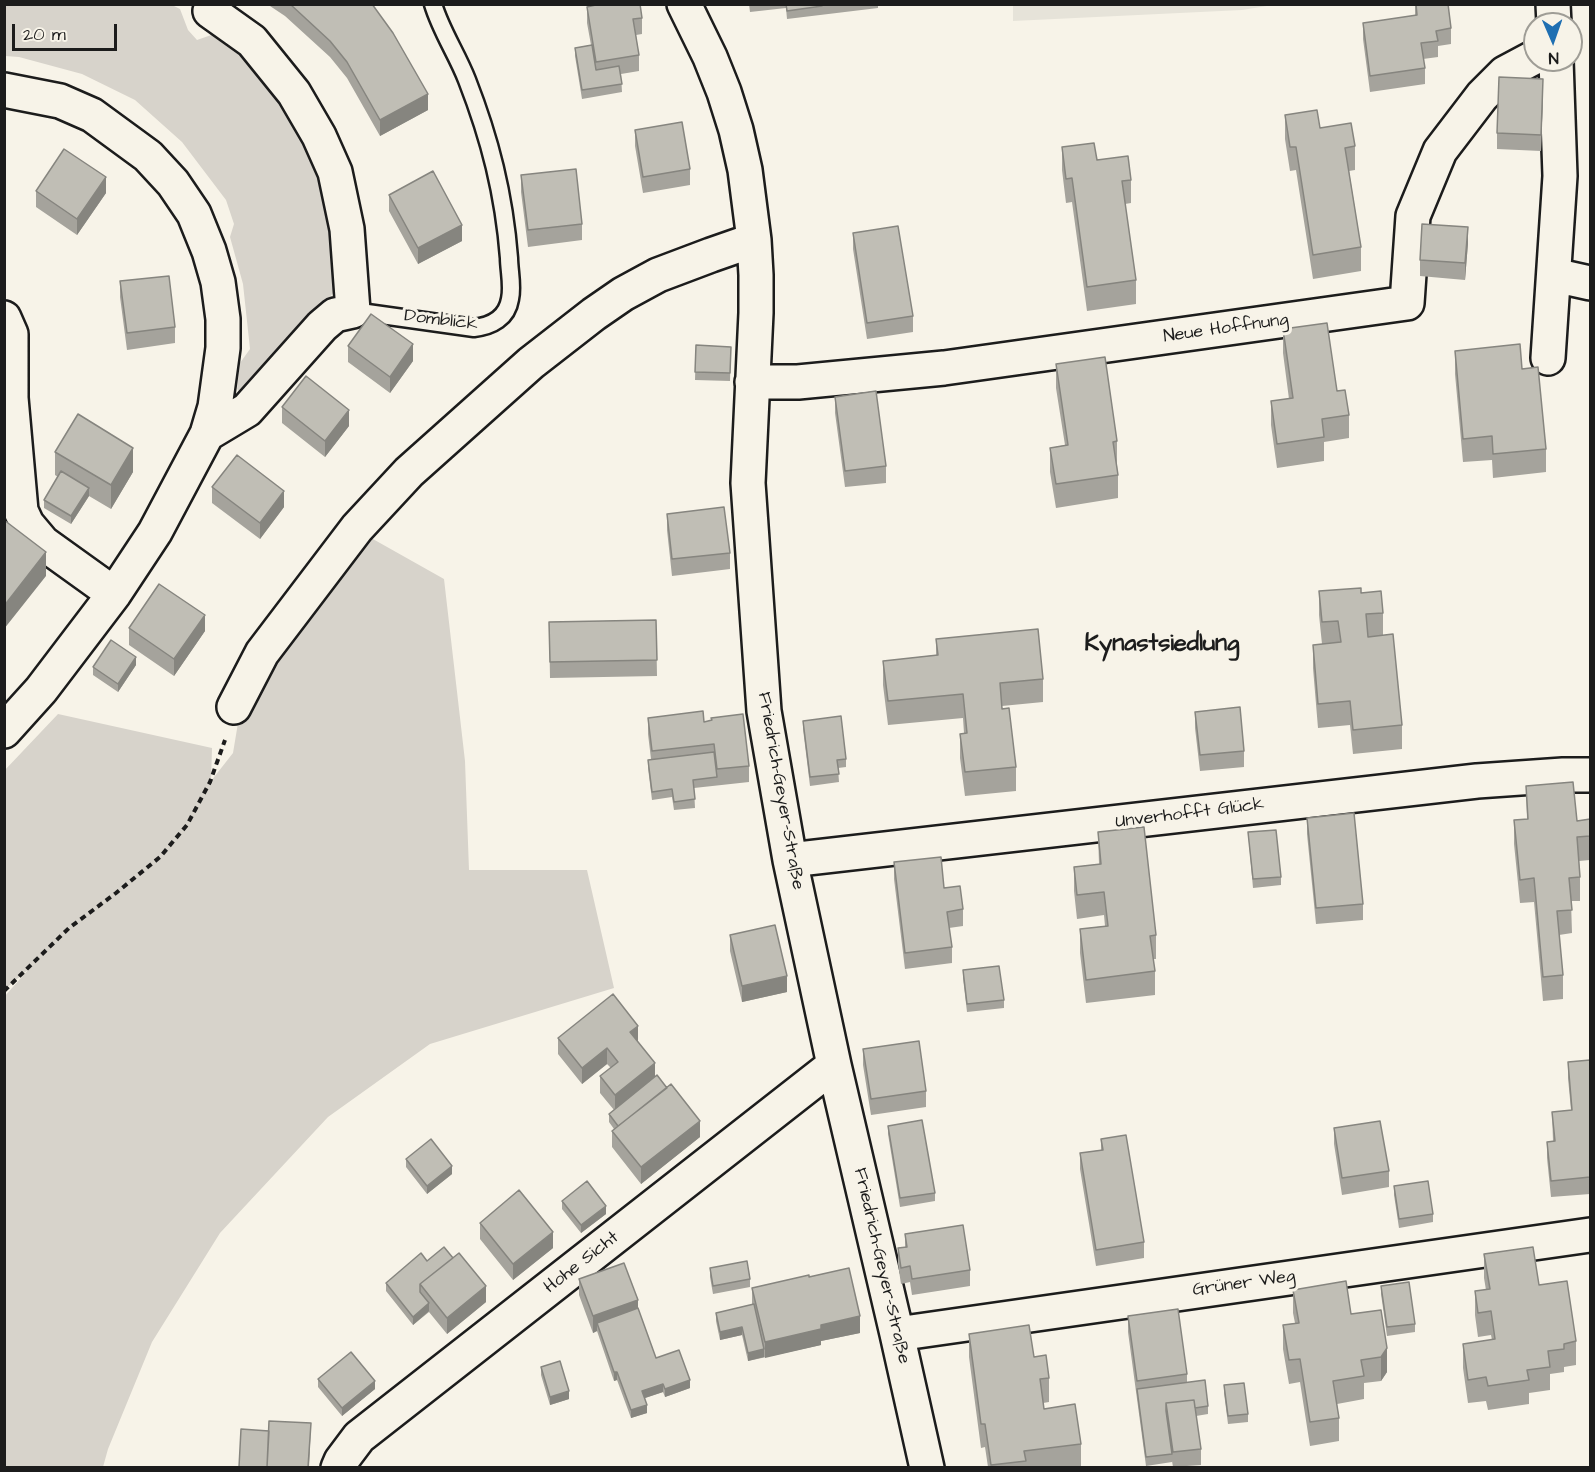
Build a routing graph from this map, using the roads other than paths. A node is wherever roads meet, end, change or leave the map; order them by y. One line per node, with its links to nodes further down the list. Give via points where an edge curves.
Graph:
1 (433, 4): 10 (lane, Domblick, via 488,138 502,195 510,299 496,321 486,327)
2 (684, 4): 7 (street, Friedrich-Geyer-Straße, via 710,57 736,130)
3 (210, 11): 10 (street, via 252,42 294,93 319,136 335,172 347,229)
4 (1523, 63): 13 (street, Neue Hoffnung, via 1505,73 1482,96 1440,151 1413,216 1407,303 944,368 798,382)
5 (1556, 72): 8 (street, via 1560,176)
6 (4, 90): 14 (street, via 60,101 92,115 148,156 194,214 218,282 223,319 215,407)
7 (754, 240): 13 (street, Friedrich-Geyer-Straße, via 756,313); 16 (street, via 658,275 623,294 531,363 409,472 357,528 262,653)
8 (1554, 275): 9 (street); 12 (street)
9 (1590, 283)
10 (353, 311): 14 (street, via 335,315 247,410)
11 (4, 318): 15 (street, via 11,334 11,398 21,511 43,543)
12 (1548, 358)
13 (752, 382): 19 (street, Friedrich-Geyer-Straße, via 748,483 764,711)
14 (207, 434): 15 (street, via 155,532)
15 (114, 594): 17 (street, via 41,690)
16 (234, 707)
17 (4, 731)
18 (1590, 775): 19 (street, Unverhofft Glück, via 1477,781)
19 (790, 860): 20 (street, Friedrich-Geyer-Straße)
20 (834, 1065): 22 (street, Friedrich-Geyer-Straße); 23 (street, Hohe Sicht, via 359,1437)
21 (1590, 1235): 22 (street, Grüner Weg)
22 (897, 1334): 24 (street, Friedrich-Geyer-Straße)
23 (338, 1467)
24 (927, 1467)

